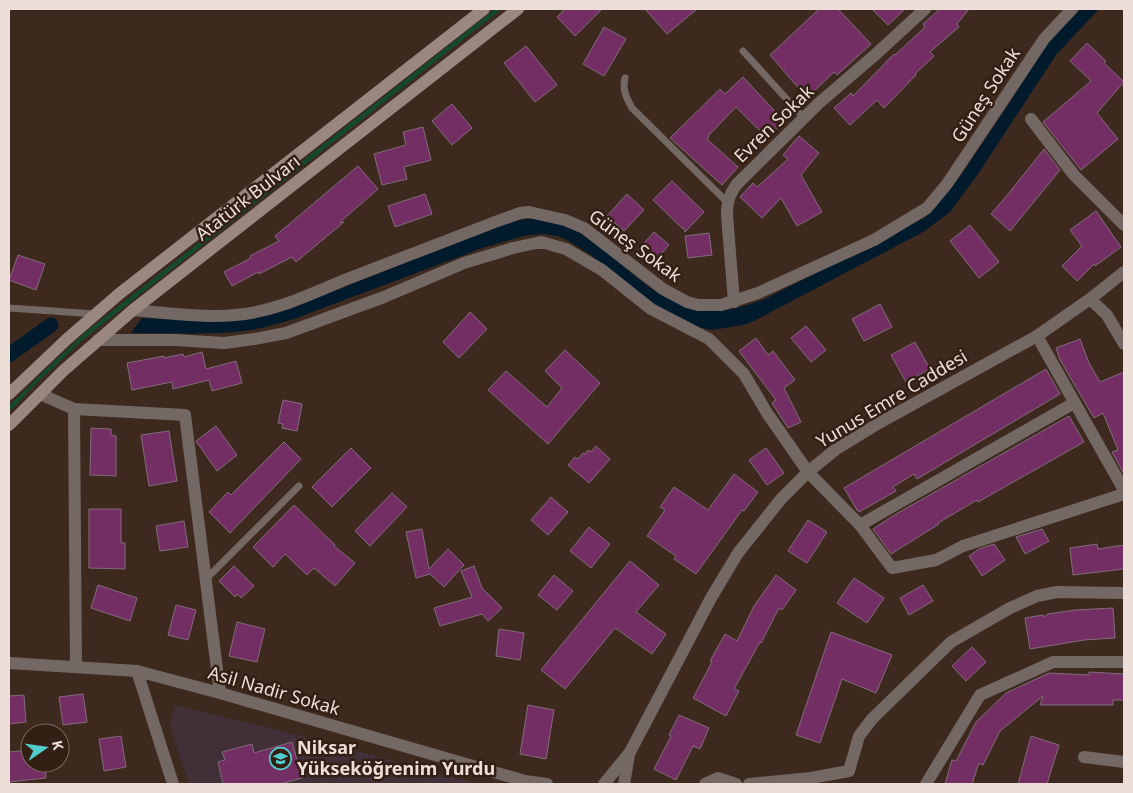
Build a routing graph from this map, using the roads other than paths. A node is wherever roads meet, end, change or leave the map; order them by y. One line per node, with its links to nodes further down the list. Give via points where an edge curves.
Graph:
1 (484, 9): 16 (main road, Atatürk Bulvarı)
2 (518, 9): 15 (main road, Atatürk Bulvarı)
3 (925, 9): 7 (street, Evren Sokak)
4 (1072, 9): 13 (street, Güneş Sokak, via 1044,39 928,208 874,240)
5 (743, 51): 7 (lane)
6 (625, 78): 9 (lane, via 625,96 632,108)
7 (804, 118): 9 (street, Evren Sokak, via 737,184)
8 (1031, 119): 10 (street, via 1074,176)
9 (727, 202): 13 (street)
10 (1124, 225)
11 (1124, 272): 12 (street, Yunus Emre Caddesi)
12 (1090, 299): 17 (street, Yunus Emre Caddesi); 19 (street, via 1107,315)
13 (734, 302): 15 (street, Güneş Sokak, via 710,306 687,302 664,289 584,228 529,212 276,307 235,315)
14 (9, 308): 16 (lane)
15 (133, 310): 18 (main road, Atatürk Bulvarı)
16 (96, 314): 20 (main road, Atatürk Bulvarı)
17 (1037, 336): 22 (street); 25 (street, Yunus Emre Caddesi, via 880,423 835,450)
18 (98, 340): 21 (main road, Atatürk Bulvarı); 25 (street, via 224,343 286,333 464,264 541,242 566,249 602,270 651,309 710,340 744,374)
19 (1124, 344)
20 (9, 394)
21 (40, 394): 23 (street); 24 (main road, Atatürk Bulvarı)
22 (1074, 403): 27 (street); 28 (street)
23 (74, 409): 29 (street, via 185,415); 33 (street)
24 (9, 425)
25 (808, 472): 28 (street); 36 (street, Yunus Emre Caddesi, via 781,499 738,553 710,598)
26 (299, 486): 29 (lane)
27 (1124, 492): 28 (street, via 963,546 936,560 892,568)
28 (860, 525)
29 (205, 579): 35 (street)
30 (1124, 593): 46 (street, via 1058,592 1037,596 1010,608 951,642 872,719 859,736 849,771)
31 (1124, 662): 47 (street, via 1053,662 980,695)
32 (9, 663): 33 (street, Asil Nadir Sokak)
33 (76, 666): 34 (street, Asil Nadir Sokak)
34 (138, 671): 35 (street, Asil Nadir Sokak); 40 (street)
35 (220, 693): 39 (street, Asil Nadir Sokak)
36 (630, 752): 42 (street, Yunus Emre Caddesi); 43 (street, Yunus Emre Caddesi)
37 (1084, 758): 38 (street)
38 (1124, 762)
39 (528, 783): 41 (street, Asil Nadir Sokak)
40 (173, 784)
41 (547, 784)
42 (604, 784)
43 (624, 784)
44 (705, 784): 45 (street, via 718,778)
45 (736, 784)
46 (749, 784)
47 (926, 784)

